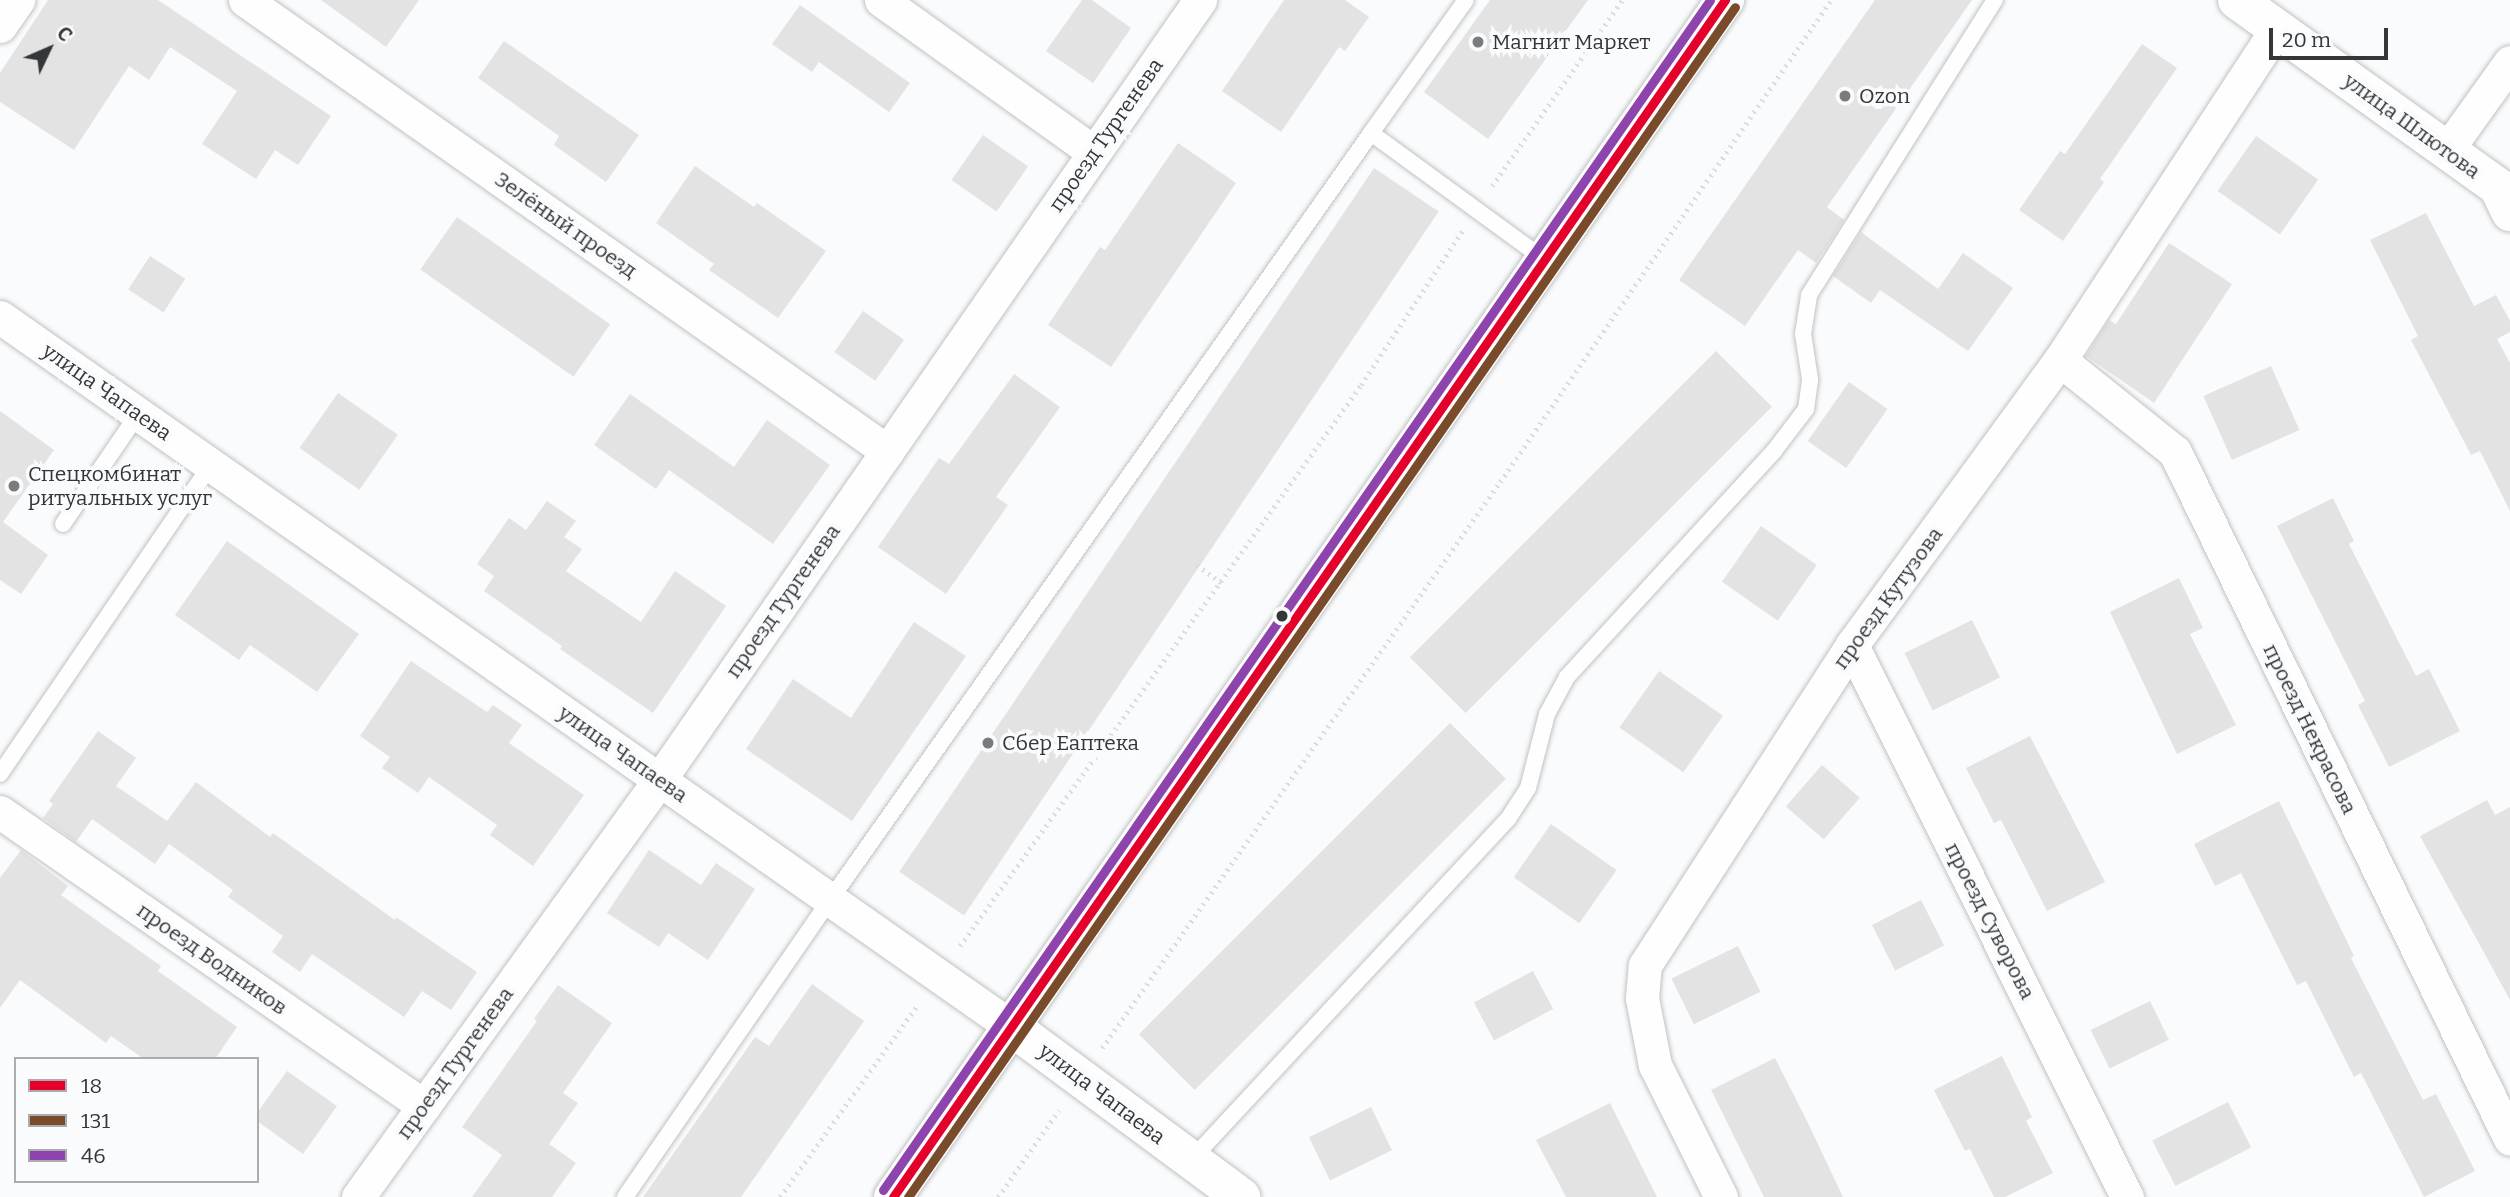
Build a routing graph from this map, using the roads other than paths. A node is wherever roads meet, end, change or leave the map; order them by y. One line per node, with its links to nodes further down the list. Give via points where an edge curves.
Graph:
1 (18, 0): 10 (street)
2 (245, 0): 9 (street, Зелёный проезд)
3 (881, 0): 15 (street)
4 (1200, 0): 15 (street, проезд Тургенева)
5 (1466, 0): 13 (lane)
6 (1725, 0): 17 (main road)
7 (1995, 0): 32 (lane, via 1809,295 1803,334 1810,379 1806,409 1774,451 1567,677 1547,715 1528,788 1508,819)
8 (2237, 0): 11 (main road, улица Шлютова)
9 (281, 10): 21 (street, Зелёный проезд)
10 (0, 26)
11 (2277, 29): 14 (main road, улица Шлютова); 19 (street, проезд Кутузова)
12 (2510, 62): 14 (street)
13 (1371, 133): 17 (lane); 28 (lane)
14 (2447, 150): 16 (main road, улица Шлютова, via 2498,187)
15 (1093, 152): 21 (street, проезд Тургенева)
16 (2510, 212)
17 (1545, 260): 29 (main road)
18 (0, 317): 20 (street, улица Чапаева)
19 (2060, 360): 24 (street, проезд Кутузова); 31 (street, проезд Некрасова, via 2175,452)
20 (138, 414): 22 (street, улица Чапаева); 23 (lane)
21 (887, 451): 26 (street, проезд Тургенева)
22 (211, 466): 25 (lane); 26 (street, улица Чапаева)
23 (63, 524)
24 (1852, 645): 37 (street, проезд Кутузова, via 1645,965 1642,998 1655,1065); 38 (street, проезд Суворова)
25 (0, 774)
26 (660, 779): 28 (street, улица Чапаева); 30 (street, проезд Тургенева)
27 (0, 812): 30 (street, проезд Водников)
28 (830, 900): 29 (street, улица Чапаева); 34 (lane)
29 (1013, 1028): 32 (main road, улица Чапаева); 35 (main road)
30 (424, 1106): 33 (street, проезд Тургенева)
31 (2510, 1139)
32 (1191, 1160): 36 (main road, улица Чапаева)
33 (358, 1197)
34 (625, 1197)
35 (893, 1197)
36 (1241, 1197)
37 (1721, 1197)
38 (2127, 1197)

